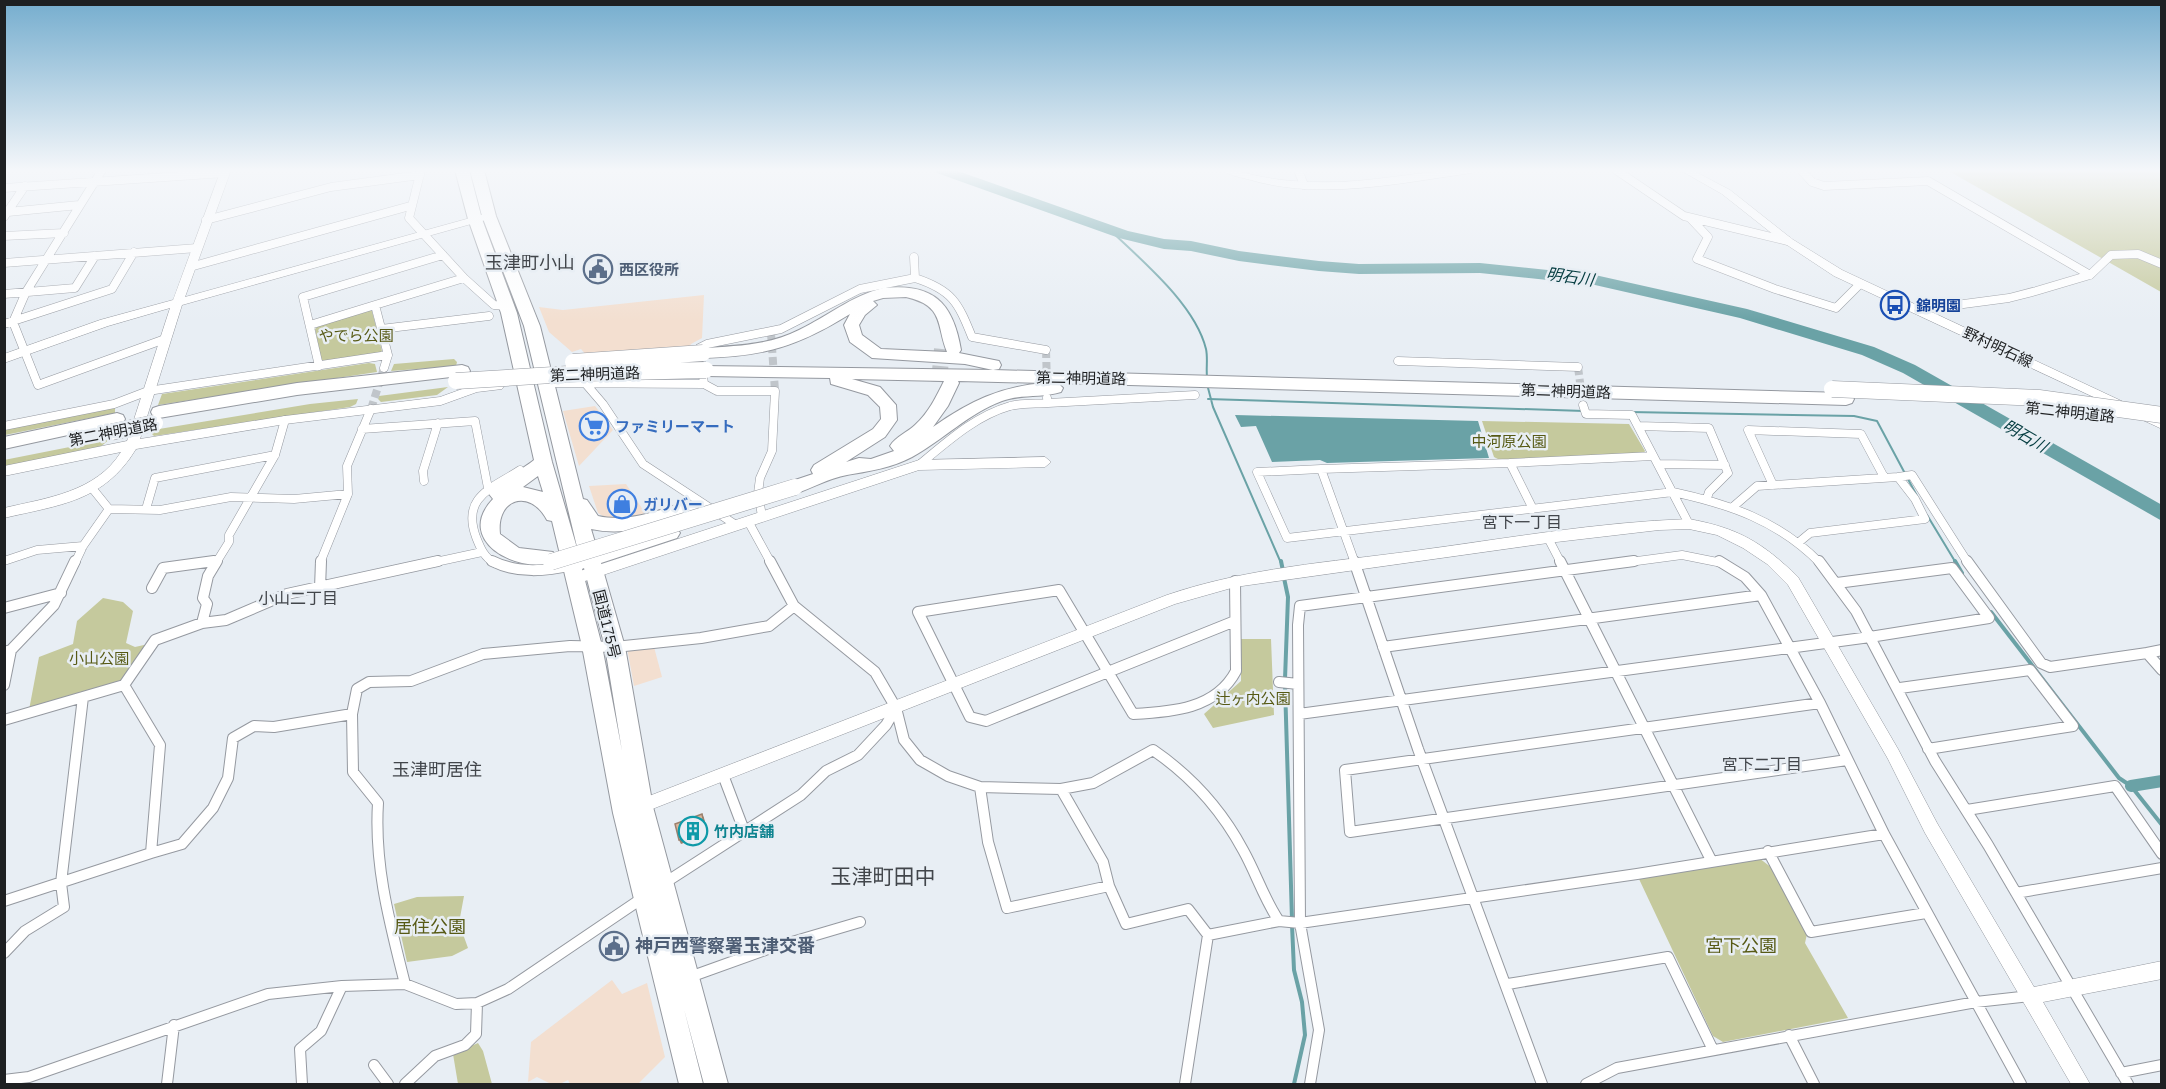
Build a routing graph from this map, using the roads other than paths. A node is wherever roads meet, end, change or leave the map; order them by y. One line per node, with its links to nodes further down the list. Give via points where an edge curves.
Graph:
1 (206, 220): 16 (street)
2 (70, 221): 12 (street)
3 (357, 221): 24 (street)
4 (411, 221): 13 (street)
5 (469, 221): 13 (street)
6 (483, 221): 33 (highway, 国道175号)
7 (484, 221): 53 (highway, 国道175号, via 532,326)
8 (1693, 221): 28 (street, via 1708,237 1697,259 1775,289 1836,308)
9 (1699, 221): 15 (street)
10 (1762, 221): 15 (street, 野村明石線)
11 (1996, 221): 25 (street)
12 (64, 232): 14 (street); 21 (street)
13 (423, 234): 18 (street); 31 (street)
14 (4, 236)
15 (1788, 241): 28 (street, 野村明石線)
16 (197, 248): 17 (street); 24 (street)
17 (134, 252): 19 (street); 36 (street, via 112,289)
18 (443, 255): 26 (street); 38 (street, via 303,297)
19 (95, 256): 21 (street); 29 (street, via 75,288)
20 (914, 257): 27 (street)
21 (46, 258): 22 (street); 29 (street)
22 (4, 263)
23 (2162, 264): 25 (street, via 2138,254 2111,255)
24 (190, 267): 31 (street)
25 (2090, 275): 34 (street, via 2009,298)
26 (464, 278): 32 (street); 33 (street, via 494,305)
27 (915, 278): 41 (street, via 941,285 956,301 972,337); 48 (street, via 876,283 771,333 709,341 699,348)
28 (1860, 284): 34 (street, 野村明石線)
29 (26, 292): 30 (street); 36 (street)
30 (4, 294)
31 (178, 304): 40 (street); 42 (street, via 104,323)
32 (375, 305): 38 (street); 39 (street)
33 (507, 306): 53 (highway, 国道175号)
34 (1918, 310): 65 (street, 野村明石線)
35 (489, 316): 39 (street)
36 (13, 322): 37 (street); 42 (street)
37 (4, 324)
38 (310, 325): 47 (street)
39 (381, 329): 43 (street)
40 (165, 339): 42 (street, via 38,385); 57 (street)
41 (1046, 350)
42 (23, 351): 44 (street)
43 (388, 355): 47 (street); 50 (street)
44 (4, 359)
45 (1398, 361): 49 (street)
46 (993, 365): 48 (highway, 第二神明道路); 48 (highway, via 965,358 878,354 860,344 852,336 850,326 857,312 874,301 899,297 931,311 948,349 950,328 938,305 916,294 890,292 863,299 786,342 736,352); 54 (highway, 第二神明道路)
47 (319, 366): 57 (street)
48 (705, 367): 51 (highway, 第二神明道路); 52 (highway, 第二神明道路, bridge); 53 (highway, 第二神明道路, bridge); 56 (street); 102 (street, via 717,391 775,391 772,451 758,493)
49 (1578, 367)
50 (384, 368)
51 (804, 372): 54 (highway, 第二神明道路); 82 (highway, via 874,391 888,405 889,420 879,434)
52 (459, 376): 53 (highway, 第二神明道路); 64 (highway, 第二神明道路, bridge)
53 (534, 378): 56 (street); 60 (street, via 476,388 441,401); 73 (highway, 国道175号); 94 (highway, 国道175号)
54 (1178, 378): 55 (highway, 第二神明道路); 55 (highway, 第二神明道路, via 1242,382); 80 (highway, via 1009,393 984,403 913,451 874,467)
55 (1263, 378): 61 (highway, 第二神明道路, bridge, via 1961,393 2038,398); 65 (highway, 第二神明道路, via 1977,404 2059,410)
56 (585, 383): 101 (street, via 643,464)
57 (148, 391): 66 (street, via 114,404); 70 (street)
58 (1195, 395): 78 (street, via 1011,405 969,425)
59 (1583, 405): 67 (street, via 1586,414 1632,416)
60 (371, 409): 62 (street); 68 (street)
61 (2162, 415)
62 (285, 420): 70 (street); 72 (street)
63 (438, 423): 68 (street); 86 (street, via 423,471); 90 (street, via 475,421)
64 (115, 425): 69 (highway, 第二神明道路); 71 (highway, 第二神明道路)
65 (2162, 425)
66 (4, 426)
67 (1638, 426): 74 (street); 79 (street, via 1709,428)
68 (362, 429): 92 (street, via 347,466)
69 (4, 442)
70 (132, 445): 83 (street); 89 (street, via 121,463)
71 (4, 454)
72 (275, 455): 93 (street); 98 (street, via 155,478)
73 (542, 456): 90 (street); 106 (highway, 国道175号); 110 (highway, via 523,479 496,495 481,513 481,529 482,541 501,559 531,565)
74 (1653, 456): 76 (street); 77 (street)
75 (1045, 462): 78 (street)
76 (1510, 463): 81 (street); 99 (street)
77 (1658, 464): 79 (street); 91 (street)
78 (920, 465): 102 (street)
79 (1725, 465): 95 (street, via 1728,474 1708,492)
80 (849, 469): 82 (highway, via 906,441 930,421 943,403 945,382 915,424 897,438); 87 (highway)
81 (1321, 469): 104 (street); 104 (street, via 1257,472 1287,538)
82 (820, 470): 87 (highway)
83 (4, 471)
84 (1884, 477): 85 (street); 88 (street); 88 (street, via 1861,434 1748,430)
85 (1898, 477): 107 (street, via 1925,519 1810,533); 137 (street, via 1912,475 1962,555 2041,663 2050,667)
86 (424, 481)
87 (790, 484): 101 (highway, bridge)
88 (1773, 485): 96 (street, via 1758,486)
89 (92, 488): 97 (street); 100 (street)
90 (488, 488): 109 (street, via 472,511)
91 (1673, 492): 95 (street); 99 (street); 103 (street)
92 (348, 494): 93 (street, via 294,499); 119 (street, via 320,563)
93 (251, 497): 98 (street); 112 (street)
94 (574, 497): 101 (highway, via 592,522 609,527 632,525 689,508); 114 (highway, 国道175号)
95 (1707, 498): 96 (street)
96 (1734, 506): 107 (street)
97 (109, 509): 98 (street); 108 (street)
98 (146, 509)
99 (1533, 509): 104 (street)
100 (4, 513)
101 (732, 514): 102 (street); 110 (highway, bridge); 114 (street); 114 (highway, bridge); 123 (street)
102 (762, 516)
103 (1689, 524): 105 (street); 130 (street, via 1720,530 1772,560 1793,581)
104 (1346, 532): 113 (street)
105 (1548, 538): 113 (street); 115 (street)
106 (567, 543): 110 (highway, via 544,499 528,493 515,494 498,504 490,519 491,537 504,550); 114 (highway, 国道175号)
107 (1798, 543): 117 (street)
108 (83, 546): 111 (street, via 37,549); 120 (street)
109 (482, 552): 114 (street, via 490,561 523,570); 119 (street)
110 (549, 560)
111 (4, 561)
112 (217, 561): 118 (street, via 163,568); 127 (street, via 208,576)
113 (1357, 564): 116 (street); 122 (street)
114 (583, 568): 131 (highway, 国道175号); 132 (highway, 国道175号)
115 (1566, 571): 121 (street, via 1682,555 1703,556 1737,568); 122 (street); 125 (street)
116 (1235, 580): 126 (street); 128 (street, via 1172,599)
117 (1837, 583): 129 (street); 129 (street, via 1952,568 1989,618)
118 (152, 588)
119 (320, 588): 127 (street, via 287,594 226,620)
120 (61, 593): 124 (street); 136 (street)
121 (1761, 595): 125 (street); 134 (street)
122 (1367, 597): 133 (street); 142 (street, via 1300,606)
123 (794, 606): 132 (street, via 769,626); 150 (street, via 875,672)
124 (4, 608)
125 (1589, 619): 133 (street); 140 (street)
126 (1235, 621): 139 (street); 139 (street, via 1236,671 1232,683 1209,700 1161,712 1132,714)
127 (202, 623): 144 (street, via 155,640)
128 (1084, 634): 139 (street); 145 (street); 145 (street, via 1059,590 918,612)
129 (1870, 637): 130 (street); 146 (street)
130 (1829, 642): 134 (street); 190 (street, via 1931,828)
131 (592, 646): 132 (street); 151 (street, via 483,654 411,681 369,682 357,689); 162 (highway, 国道175号)
132 (615, 647): 162 (highway, 国道175号)
133 (1383, 647): 148 (street)
134 (1790, 647): 140 (street); 149 (street)
135 (2162, 650): 137 (street)
136 (8, 651): 143 (street)
137 (2146, 653): 138 (street)
138 (2162, 670)
139 (1108, 671): 145 (street, via 986,721 970,717)
140 (1616, 672): 148 (street); 154 (street)
141 (1279, 682): 142 (street)
142 (1298, 684): 152 (street)
143 (4, 685)
144 (124, 685): 147 (street); 168 (street, via 160,745)
145 (954, 686): 150 (street)
146 (1900, 688): 155 (street); 155 (street, via 2030,670 2073,726)
147 (83, 697): 153 (street); 172 (street)
148 (1401, 701): 152 (street); 156 (street)
149 (1820, 703): 154 (street); 157 (street)
150 (896, 708): 158 (street); 160 (street, via 904,741 920,760 948,776); 165 (street, via 858,755 826,771 801,795)
151 (352, 714): 168 (street, via 268,729 255,726 233,738 228,778 213,808 182,844); 186 (street, via 353,772 378,803 375,827 379,871)
152 (1299, 714): 181 (street)
153 (4, 720)
154 (1644, 728): 156 (street); 159 (street)
155 (1928, 750): 163 (street)
156 (1423, 759): 164 (street); 164 (street, via 1345,770 1350,832)
157 (1847, 760): 159 (street); 166 (street)
158 (723, 775): 162 (street); 165 (street)
159 (1673, 785): 164 (street); 170 (street)
160 (980, 787): 161 (street); 173 (street, via 988,842 1007,908)
161 (1061, 789): 173 (street, via 1103,862); 180 (street, via 1094,783 1153,750 1177,765 1225,817)
162 (633, 810): 174 (highway, 国道175号)
163 (1967, 810): 169 (street, via 2115,786); 175 (street)
164 (1444, 818): 176 (street)
165 (746, 832): 174 (street)
166 (1884, 834): 167 (street); 178 (street)
167 (1768, 851): 170 (street); 178 (street, via 1811,932)
168 (151, 853): 172 (street)
169 (2162, 854)
170 (1711, 860): 176 (street)
171 (2162, 867): 175 (street)
172 (61, 882): 177 (street); 183 (street, via 64,907 25,931)
173 (1109, 885): 182 (street, via 1126,924 1188,909)
174 (653, 891): 185 (highway, 国道175号); 192 (street, via 508,988); 205 (highway, 国道175号)
175 (2016, 893): 189 (street)
176 (1474, 898): 181 (street); 187 (street)
177 (4, 901)
178 (1926, 913): 191 (street)
179 (860, 921): 185 (street)
180 (1279, 921): 181 (street); 182 (street)
181 (1300, 922): 208 (street, via 1319,1030)
182 (1208, 935): 207 (street)
183 (4, 953)
184 (2162, 970): 189 (street)
185 (687, 978): 206 (highway, 国道175号)
186 (405, 984): 188 (street); 192 (street, via 456,1004)
187 (1508, 984): 195 (street, via 1668,957); 209 (street)
188 (342, 986): 193 (street, via 268,994); 202 (street, via 321,1031 300,1049)
189 (2071, 988): 190 (street); 198 (street)
190 (2030, 996): 191 (street); 213 (street)
191 (1976, 1002): 194 (street); 212 (street)
192 (477, 1003): 204 (street, via 476,1034 465,1045 435,1056)
193 (174, 1025): 200 (street); 201 (street)
194 (1789, 1035): 195 (street); 211 (street)
195 (1713, 1050): 210 (street, via 1617,1068)
196 (374, 1065): 203 (street)
197 (2162, 1065): 198 (street)
198 (2121, 1073): 214 (street)
199 (4, 1080): 200 (street)
200 (27, 1081)
201 (167, 1084)
202 (302, 1084)
203 (388, 1084)
204 (405, 1084)
205 (691, 1084)
206 (716, 1084)
207 (1185, 1084)
208 (1310, 1084)
209 (1542, 1084)
210 (1586, 1084)
211 (1814, 1084)
212 (2021, 1084)
213 (2081, 1084)
214 (2128, 1084)

